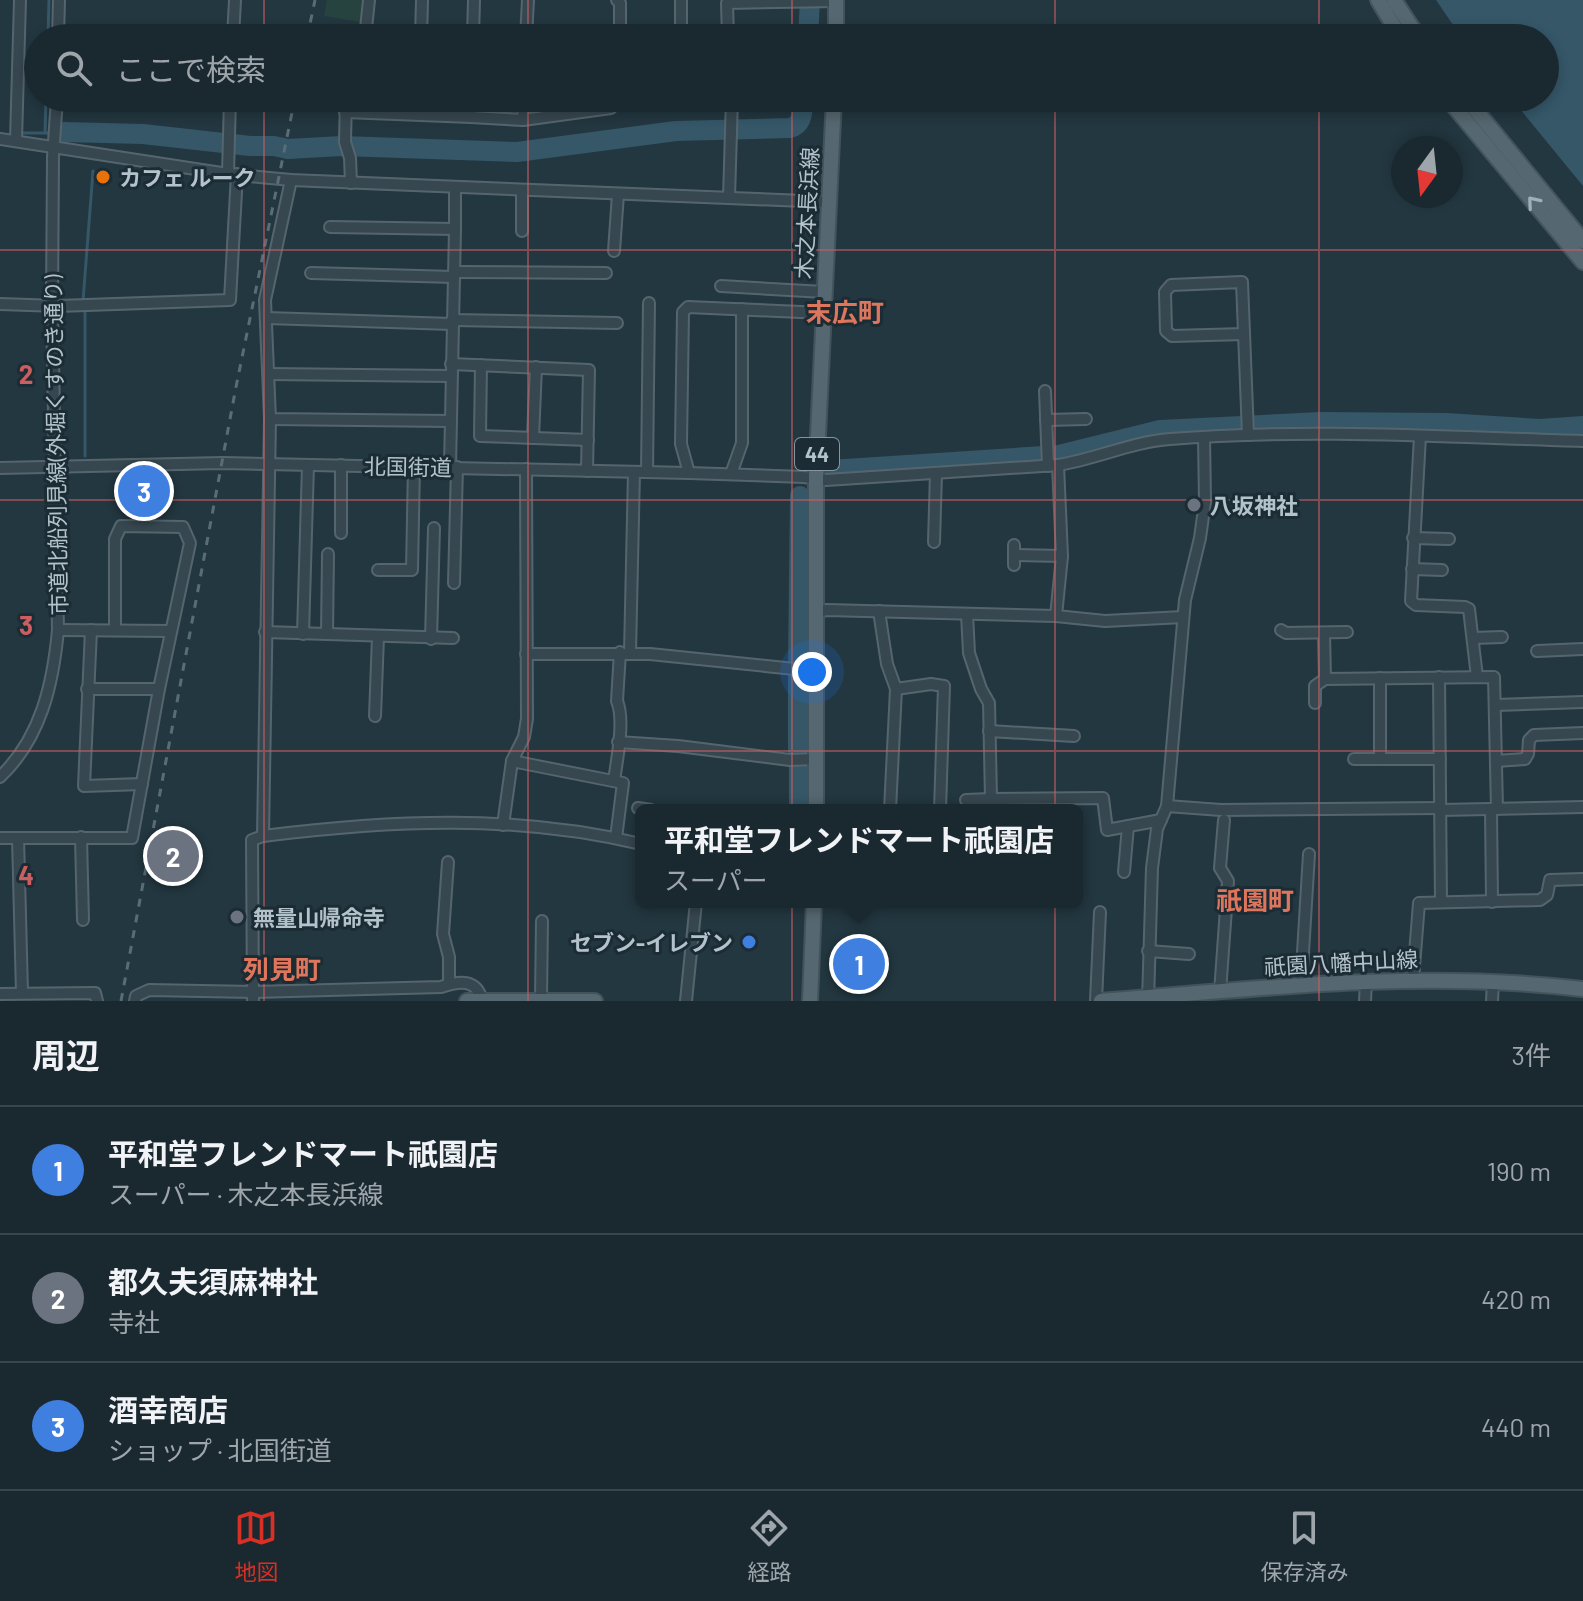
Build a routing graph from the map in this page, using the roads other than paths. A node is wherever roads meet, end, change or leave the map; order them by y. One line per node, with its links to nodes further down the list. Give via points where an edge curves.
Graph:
1 (20, 0): 39 (street)
2 (59, 0): 14 (street)
3 (235, 0): 15 (street)
4 (369, 0): 16 (street)
5 (422, 0): 17 (street)
6 (474, 0): 18 (street)
7 (528, 0): 19 (street)
8 (617, 0): 20 (street)
9 (681, 0): 21 (street)
10 (1378, 0): 24 (main road)
11 (1394, 0): 25 (main road)
12 (831, 1): 13 (street); 23 (main road)
13 (800, 2): 22 (street, via 727,3)
14 (58, 24)
15 (234, 24)
16 (366, 24)
17 (421, 24)
18 (473, 24)
19 (527, 24)
20 (620, 24)
21 (681, 24)
22 (728, 24)
23 (834, 24)
24 (1393, 24)
25 (1410, 24)
26 (56, 112): 40 (street, 市道北船列見線(外堀くすのき通り))
27 (229, 112): 41 (street)
28 (345, 112): 36 (street); 43 (street)
29 (471, 112): 36 (street)
30 (523, 112): 37 (street)
31 (582, 112): 37 (street)
32 (732, 112): 47 (street)
33 (833, 112): 48 (main road, 木之本長浜線 / 44)
34 (1459, 112): 54 (main road, one-way to 34)
35 (1477, 112): 52 (main road)
36 (471, 117): 37 (street)
37 (523, 120)
38 (0, 139): 39 (street)
39 (16, 140): 40 (street)
40 (54, 148): 41 (street); 62 (street, 市道北船列見線(外堀くすのき通り))
41 (232, 174): 42 (street); 62 (street, via 230,300)
42 (291, 180): 43 (street); 65 (street, via 265,300)
43 (351, 183): 44 (street)
44 (455, 188): 45 (street); 50 (street)
45 (522, 190): 46 (street); 51 (street)
46 (618, 194): 47 (street); 53 (street)
47 (729, 198): 48 (street)
48 (828, 202): 59 (main road, 木之本長浜線 / 44)
49 (330, 227): 50 (street)
50 (455, 229): 57 (street)
51 (522, 231)
52 (1583, 241)
53 (614, 251)
54 (1583, 262)
55 (311, 273): 57 (street)
56 (606, 273): 57 (street)
57 (454, 274): 66 (street)
58 (721, 286): 59 (street)
59 (824, 292): 64 (main road, 木之本長浜線 / 44)
60 (649, 303): 96 (street)
61 (0, 304): 62 (street)
62 (52, 306): 90 (street, 市道北船列見線(外堀くすのき通り))
63 (742, 309): 64 (street); 97 (street, via 688,307 683,312 681,444); 99 (street, via 742,443)
64 (823, 313): 100 (main road, 木之本長浜線 / 44)
65 (267, 318): 66 (street); 72 (street)
66 (452, 322): 67 (street); 69 (street)
67 (617, 323)
68 (1244, 334): 68 (street, via 1242,282 1171,285 1165,292 1166,331 1172,336); 79 (street)
69 (451, 364): 70 (street); 73 (street)
70 (481, 365): 71 (street); 82 (street, via 480,436)
71 (536, 367): 82 (street); 83 (street, via 589,370)
72 (269, 374): 73 (street); 75 (street)
73 (450, 376): 78 (street)
74 (1045, 391): 77 (street)
75 (270, 419): 78 (street); 86 (street)
76 (1086, 419): 77 (street)
77 (1046, 420): 85 (street)
78 (449, 421): 91 (street)
79 (1248, 429): 80 (street, 北国街道); 81 (street, 北国街道)
80 (1420, 436): 84 (street, 北国街道); 103 (street)
81 (1204, 437): 85 (street, 北国街道, via 1144,443 1082,461); 117 (street, via 1205,502)
82 (533, 438): 83 (street)
83 (588, 440): 94 (street)
84 (1583, 441)
85 (1050, 461): 98 (street, 北国街道); 108 (street)
86 (270, 464): 87 (street, 北国街道); 90 (street, 北国街道); 123 (street)
87 (308, 465): 88 (street, 北国街道); 126 (street)
88 (341, 465): 89 (street, 北国街道); 102 (street)
89 (414, 466): 91 (street, 北国街道); 110 (street, via 412,570)
90 (54, 467): 92 (street, 北国街道); 118 (street, 市道北船列見線(外堀くすのき通り))
91 (454, 467): 93 (street, 北国街道); 112 (street)
92 (0, 468)
93 (526, 469): 94 (street, 北国街道); 136 (street)
94 (587, 471): 95 (street, 北国街道)
95 (634, 472): 96 (street, 北国街道); 135 (street)
96 (647, 472): 97 (street, 北国街道)
97 (689, 473): 99 (street, 北国街道)
98 (936, 473): 100 (street, 北国街道); 105 (street)
99 (731, 474): 100 (street, 北国街道)
100 (816, 478): 114 (main road, 木之本長浜線 / 44)
101 (434, 528): 132 (street)
102 (341, 533)
103 (1413, 538): 104 (street); 109 (street)
104 (1449, 539)
105 (934, 542)
106 (328, 554): 127 (street)
107 (1014, 555): 108 (street)
108 (1062, 556): 116 (street)
109 (1412, 569): 111 (street); 131 (street, via 1412,603 1468,608)
110 (378, 570)
111 (1442, 570)
112 (454, 583)
113 (879, 611): 114 (street); 115 (street); 144 (street)
114 (815, 612): 137 (main road, 木之本長浜線 / 44)
115 (967, 614): 116 (street); 149 (street, via 969,653 989,703)
116 (1056, 616): 117 (street, via 1105,621)
117 (1183, 617): 167 (street)
118 (58, 630): 119 (street); 159 (street, 市道北船列見線(外堀くすのき通り), via 54,672 42,712 26,746)
119 (91, 630): 120 (street); 142 (street)
120 (115, 630): 122 (street); 122 (street, via 115,539 121,526 183,527 190,543)
121 (1281, 630): 125 (street)
122 (170, 631): 143 (street)
123 (265, 632): 126 (street); 175 (street)
124 (1347, 632): 125 (street)
125 (1324, 633): 141 (street)
126 (303, 634): 127 (street)
127 (327, 634): 128 (street)
128 (378, 637): 132 (street); 148 (street)
129 (1502, 637): 131 (street)
130 (453, 638): 132 (street)
131 (1473, 638): 139 (street)
132 (431, 639)
133 (1583, 649): 134 (street)
134 (1537, 651)
135 (625, 653): 136 (street); 137 (street); 152 (street)
136 (526, 654): 157 (street, via 527,719)
137 (814, 671): 153 (main road, 木之本長浜線 / 44)
138 (1439, 677): 139 (street); 140 (street); 156 (street)
139 (1477, 677): 147 (street, via 1494,677)
140 (1380, 678): 141 (street); 155 (street)
141 (1325, 679): 146 (street, via 1315,686)
142 (87, 689): 143 (street); 161 (street, via 84,786)
143 (159, 689): 161 (street)
144 (896, 689): 165 (street); 166 (street, via 944,686)
145 (1583, 702): 147 (street)
146 (1315, 703)
147 (1495, 705): 158 (street)
148 (375, 716)
149 (989, 731): 151 (street); 162 (street)
150 (1583, 733): 158 (street, via 1534,735 1525,759)
151 (1074, 736)
152 (618, 742): 153 (street); 160 (street)
153 (815, 759): 164 (main road, 木之本長浜線 / 44)
154 (1354, 759): 155 (street)
155 (1380, 759): 156 (street)
156 (1440, 759): 169 (street)
157 (512, 761): 160 (street); 173 (street)
158 (1496, 761): 170 (street)
159 (0, 777)
160 (614, 781): 179 (street, via 623,783)
161 (142, 784): 176 (street, via 132,838)
162 (991, 799): 163 (street); 174 (street, via 1103,798 1107,830)
163 (966, 800)
164 (816, 804)
165 (890, 804)
166 (940, 804)
167 (1167, 806): 169 (street); 171 (street)
168 (1583, 807): 170 (street)
169 (1440, 809): 170 (street); 185 (street)
170 (1494, 810): 186 (street)
171 (1161, 820): 174 (street); 192 (street, via 1152,868)
172 (1224, 820): 200 (street, via 1220,868 1228,881)
173 (503, 825): 175 (street, via 445,821); 179 (street)
174 (1128, 826): 183 (street)
175 (263, 836): 203 (street, via 252,840)
176 (81, 837): 178 (street); 190 (street)
177 (0, 838): 178 (street)
178 (18, 838): 201 (street)
179 (616, 838): 180 (street)
180 (635, 843)
181 (1309, 854): 198 (street)
182 (448, 862): 197 (street, via 443,934)
183 (1124, 872)
184 (1583, 879): 186 (street, via 1550,880 1547,895 1540,900)
185 (1441, 902): 186 (street); 194 (street, via 1419,903)
186 (1492, 902)
187 (695, 908): 211 (street)
188 (814, 908): 212 (main road)
189 (1100, 912): 213 (street)
190 (83, 920)
191 (542, 921): 205 (street)
192 (1148, 951): 193 (street); 204 (street)
193 (1189, 954)
194 (1413, 979): 195 (main road, 祇園八幡中山線); 196 (main road, 祇園八幡中山線)
195 (1366, 981): 198 (main road, 祇園八幡中山線); 214 (street)
196 (1493, 981): 199 (main road, 祇園八幡中山線); 215 (street)
197 (449, 984): 203 (street); 209 (street, via 469,983)
198 (1301, 985): 200 (main road, 祇園八幡中山線)
199 (1583, 989)
200 (1220, 992): 204 (main road, 祇園八幡中山線)
201 (22, 993): 202 (street); 206 (street, via 95,993)
202 (0, 994)
203 (253, 998): 207 (street, via 149,990)
204 (1147, 999): 213 (main road, 祇園八幡中山線)
205 (545, 1000): 209 (main road); 210 (main road)
206 (97, 1001)
207 (135, 1001)
208 (467, 1001): 209 (main road)
209 (482, 1001)
210 (595, 1001)
211 (686, 1001)
212 (810, 1001)
213 (1099, 1001)
214 (1365, 1001)
215 (1492, 1001)

